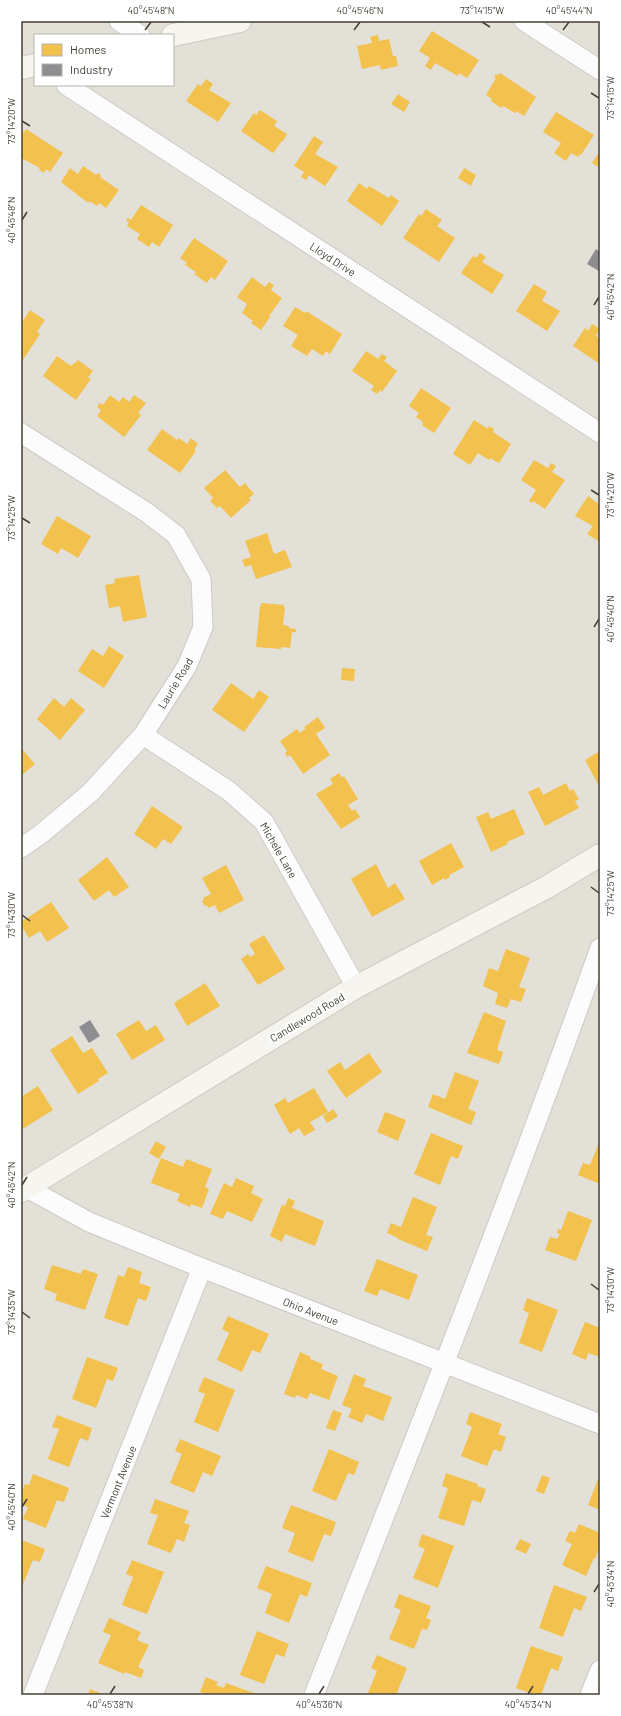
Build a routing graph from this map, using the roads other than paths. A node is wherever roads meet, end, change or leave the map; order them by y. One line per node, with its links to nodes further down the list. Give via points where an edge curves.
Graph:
1 (119, 21): 4 (street)
2 (240, 21): 5 (street)
3 (524, 21): 8 (street)
4 (138, 34)
5 (174, 35)
6 (34, 65): 7 (street)
7 (21, 68)
8 (600, 70)
9 (68, 86): 11 (street, Lloyd Drive)
10 (21, 433): 12 (street, Laurie Road, via 146,512 176,535 201,579 204,627 187,666)
11 (600, 433)
12 (144, 735): 13 (street, Laurie Road, via 90,793); 16 (street, Michele Lane, via 229,791 264,822)
13 (21, 848)
14 (600, 855): 16 (street, Candlewood Road, via 547,887)
15 (600, 948): 19 (street)
16 (356, 987): 17 (street, Candlewood Road)
17 (24, 1189): 18 (street, Ohio Avenue, via 89,1222)
18 (202, 1268): 19 (street, Ohio Avenue); 22 (street, Vermont Avenue)
19 (445, 1363): 20 (street, Ohio Avenue); 23 (street)
20 (600, 1424)
21 (600, 1670): 24 (street)
22 (33, 1695)
23 (314, 1695)
24 (590, 1695)

